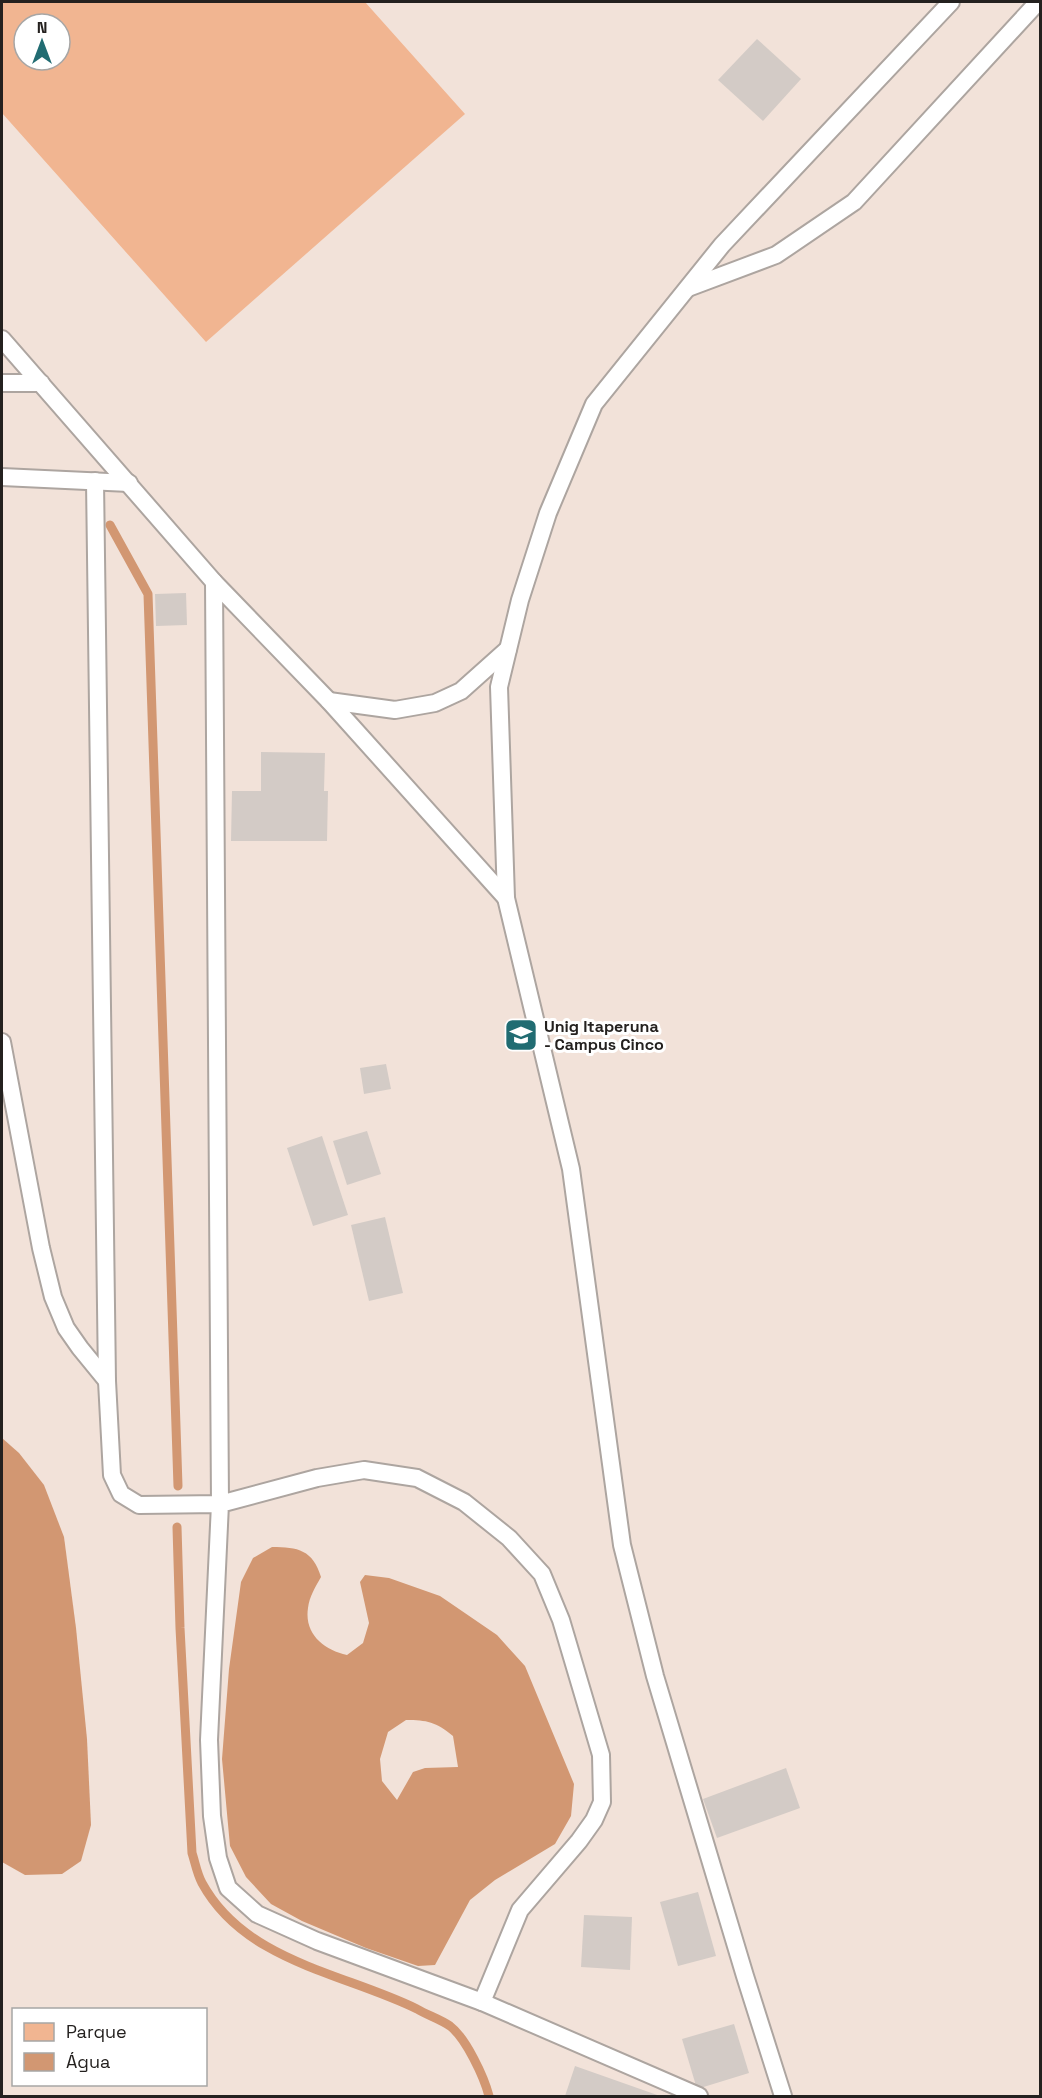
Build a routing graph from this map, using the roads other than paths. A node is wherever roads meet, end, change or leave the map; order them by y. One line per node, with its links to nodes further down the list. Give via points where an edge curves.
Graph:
1 (951, 2): 3 (lane, via 722,245)
2 (1038, 2): 3 (lane, via 854,202 776,255)
3 (687, 288): 11 (lane, via 594,404 548,513)
4 (2, 339): 6 (lane)
5 (2, 383): 6 (lane)
6 (41, 383): 9 (lane)
7 (2, 477): 8 (lane)
8 (95, 481): 9 (lane); 15 (lane)
9 (129, 483): 10 (lane)
10 (214, 582): 12 (lane); 16 (lane)
11 (508, 649): 12 (lane, via 461,691 435,703 395,710); 13 (lane, via 500,687)
12 (329, 701): 13 (lane)
13 (506, 898): 19 (lane, via 571,1169 622,1545 655,1676)
14 (2, 1042): 15 (lane, via 53,1297 66,1328)
15 (107, 1381): 16 (lane, via 112,1475 121,1494 139,1505)
16 (220, 1504): 17 (lane, via 209,1740 212,1816 218,1858 228,1887 257,1914 317,1941); 17 (lane, via 317,1478 364,1470 417,1478 464,1502 509,1538 542,1574 561,1620 601,1755 602,1802 579,1841 520,1910)
17 (482, 2002): 18 (lane)
18 (699, 2097)
19 (783, 2097)

